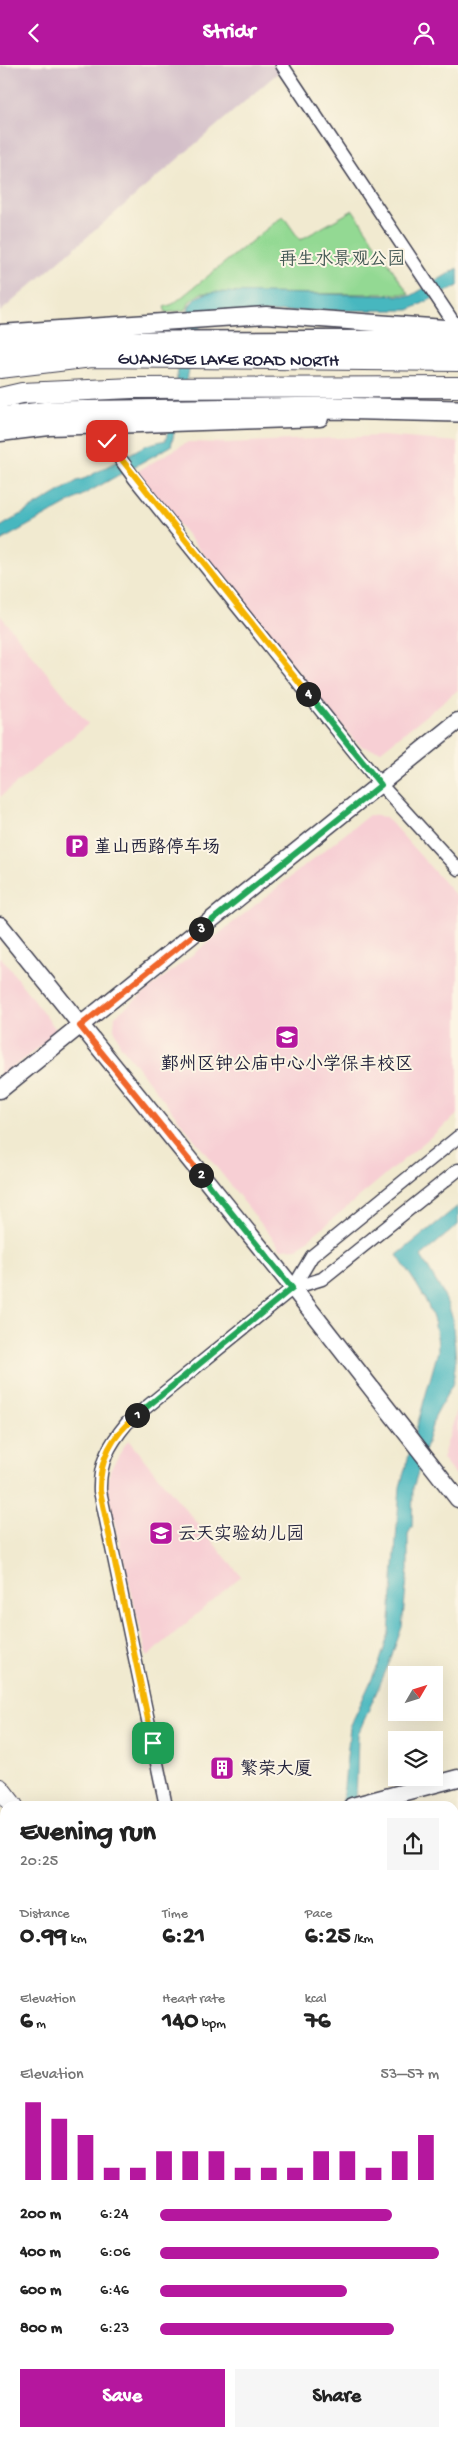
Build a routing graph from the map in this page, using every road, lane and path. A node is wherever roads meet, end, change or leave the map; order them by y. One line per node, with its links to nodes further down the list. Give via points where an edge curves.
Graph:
1 (282, 65): 2 (street)
2 (458, 329): 3 (street, via 266,315)
3 (0, 333)
4 (458, 341): 5 (highway, via 156,342)
5 (0, 348)
6 (458, 361): 7 (main road, GUANGDE LAKE ROAD NORTH, via 92,357)
7 (0, 368)
8 (458, 387): 9 (main road, GUANGDE LAKE ROAD NORTH, via 133,388 22,393)
9 (0, 397)
10 (458, 411): 11 (highway, via 330,408 49,411)
11 (0, 418)
12 (458, 422): 13 (street, via 396,416)
13 (103, 425): 14 (street); 16 (street, via 107,441 118,457)
14 (0, 433)
15 (458, 721): 16 (street)
16 (381, 785): 17 (street); 19 (street)
17 (458, 869)
18 (0, 925): 19 (street)
19 (80, 1026): 20 (street); 23 (street)
20 (0, 1090)
21 (458, 1137): 23 (street, via 312,1256)
22 (458, 1170): 23 (street, via 322,1279)
23 (292, 1288): 24 (street); 28 (street, via 128,1423 112,1442 99,1472 100,1491)
24 (458, 1499)
25 (458, 1778): 29 (street)
26 (0, 1788): 27 (main road)
27 (10, 1801)
28 (165, 1801)
29 (376, 1801)

